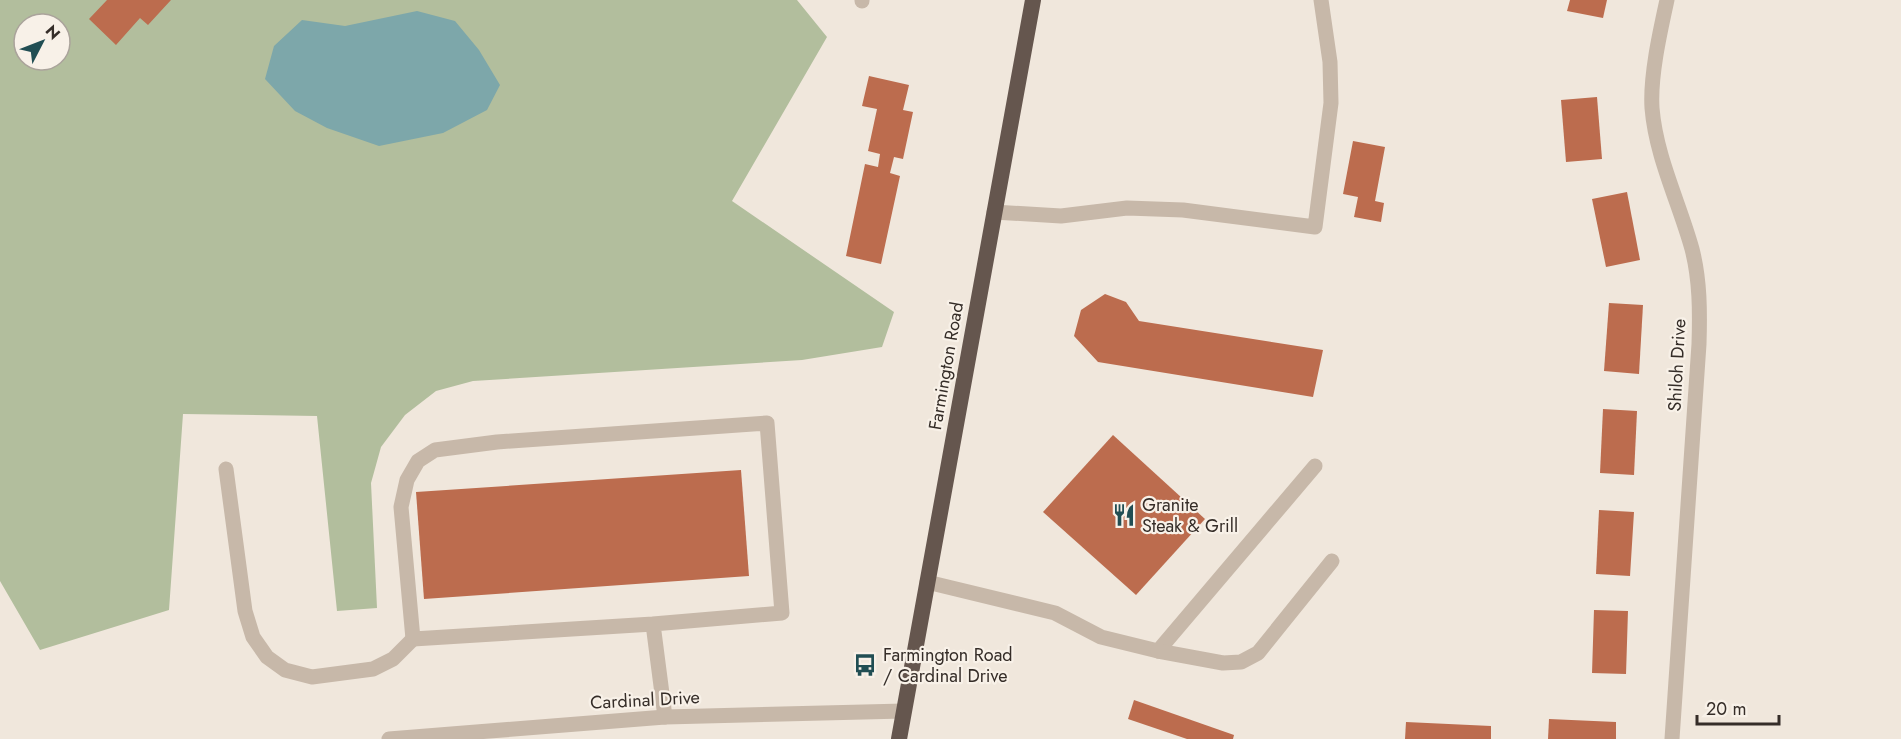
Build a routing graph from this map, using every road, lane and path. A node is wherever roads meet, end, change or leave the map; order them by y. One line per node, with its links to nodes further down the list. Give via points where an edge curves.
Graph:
1 (1033, 0): 4 (highway, Farmington Road)
2 (1321, 0): 4 (street, via 1330,62 1331,104 1315,227 1183,210 1127,208 1061,216)
3 (1667, 0): 16 (street, Shiloh Drive, via 1652,107 1658,147 1692,250 1700,297)
4 (994, 212): 8 (highway, Farmington Road)
5 (1315, 465): 11 (street)
6 (226, 469): 10 (street, via 244,611 253,638 267,657 285,670 312,677 373,669 393,659)
7 (1332, 561): 11 (street, via 1258,653 1241,662 1223,663)
8 (927, 582): 11 (street, via 1055,613 1101,637); 12 (highway, Farmington Road)
9 (653, 624): 10 (street); 10 (street, via 782,613 767,423 435,450 418,461 407,480 401,507); 13 (street)
10 (413, 639)
11 (1158, 651)
12 (904, 711): 13 (street, Cardinal Drive); 15 (highway, Farmington Road)
13 (665, 717): 14 (street, Cardinal Drive)
14 (389, 739)
15 (899, 739)
16 (1672, 739)

